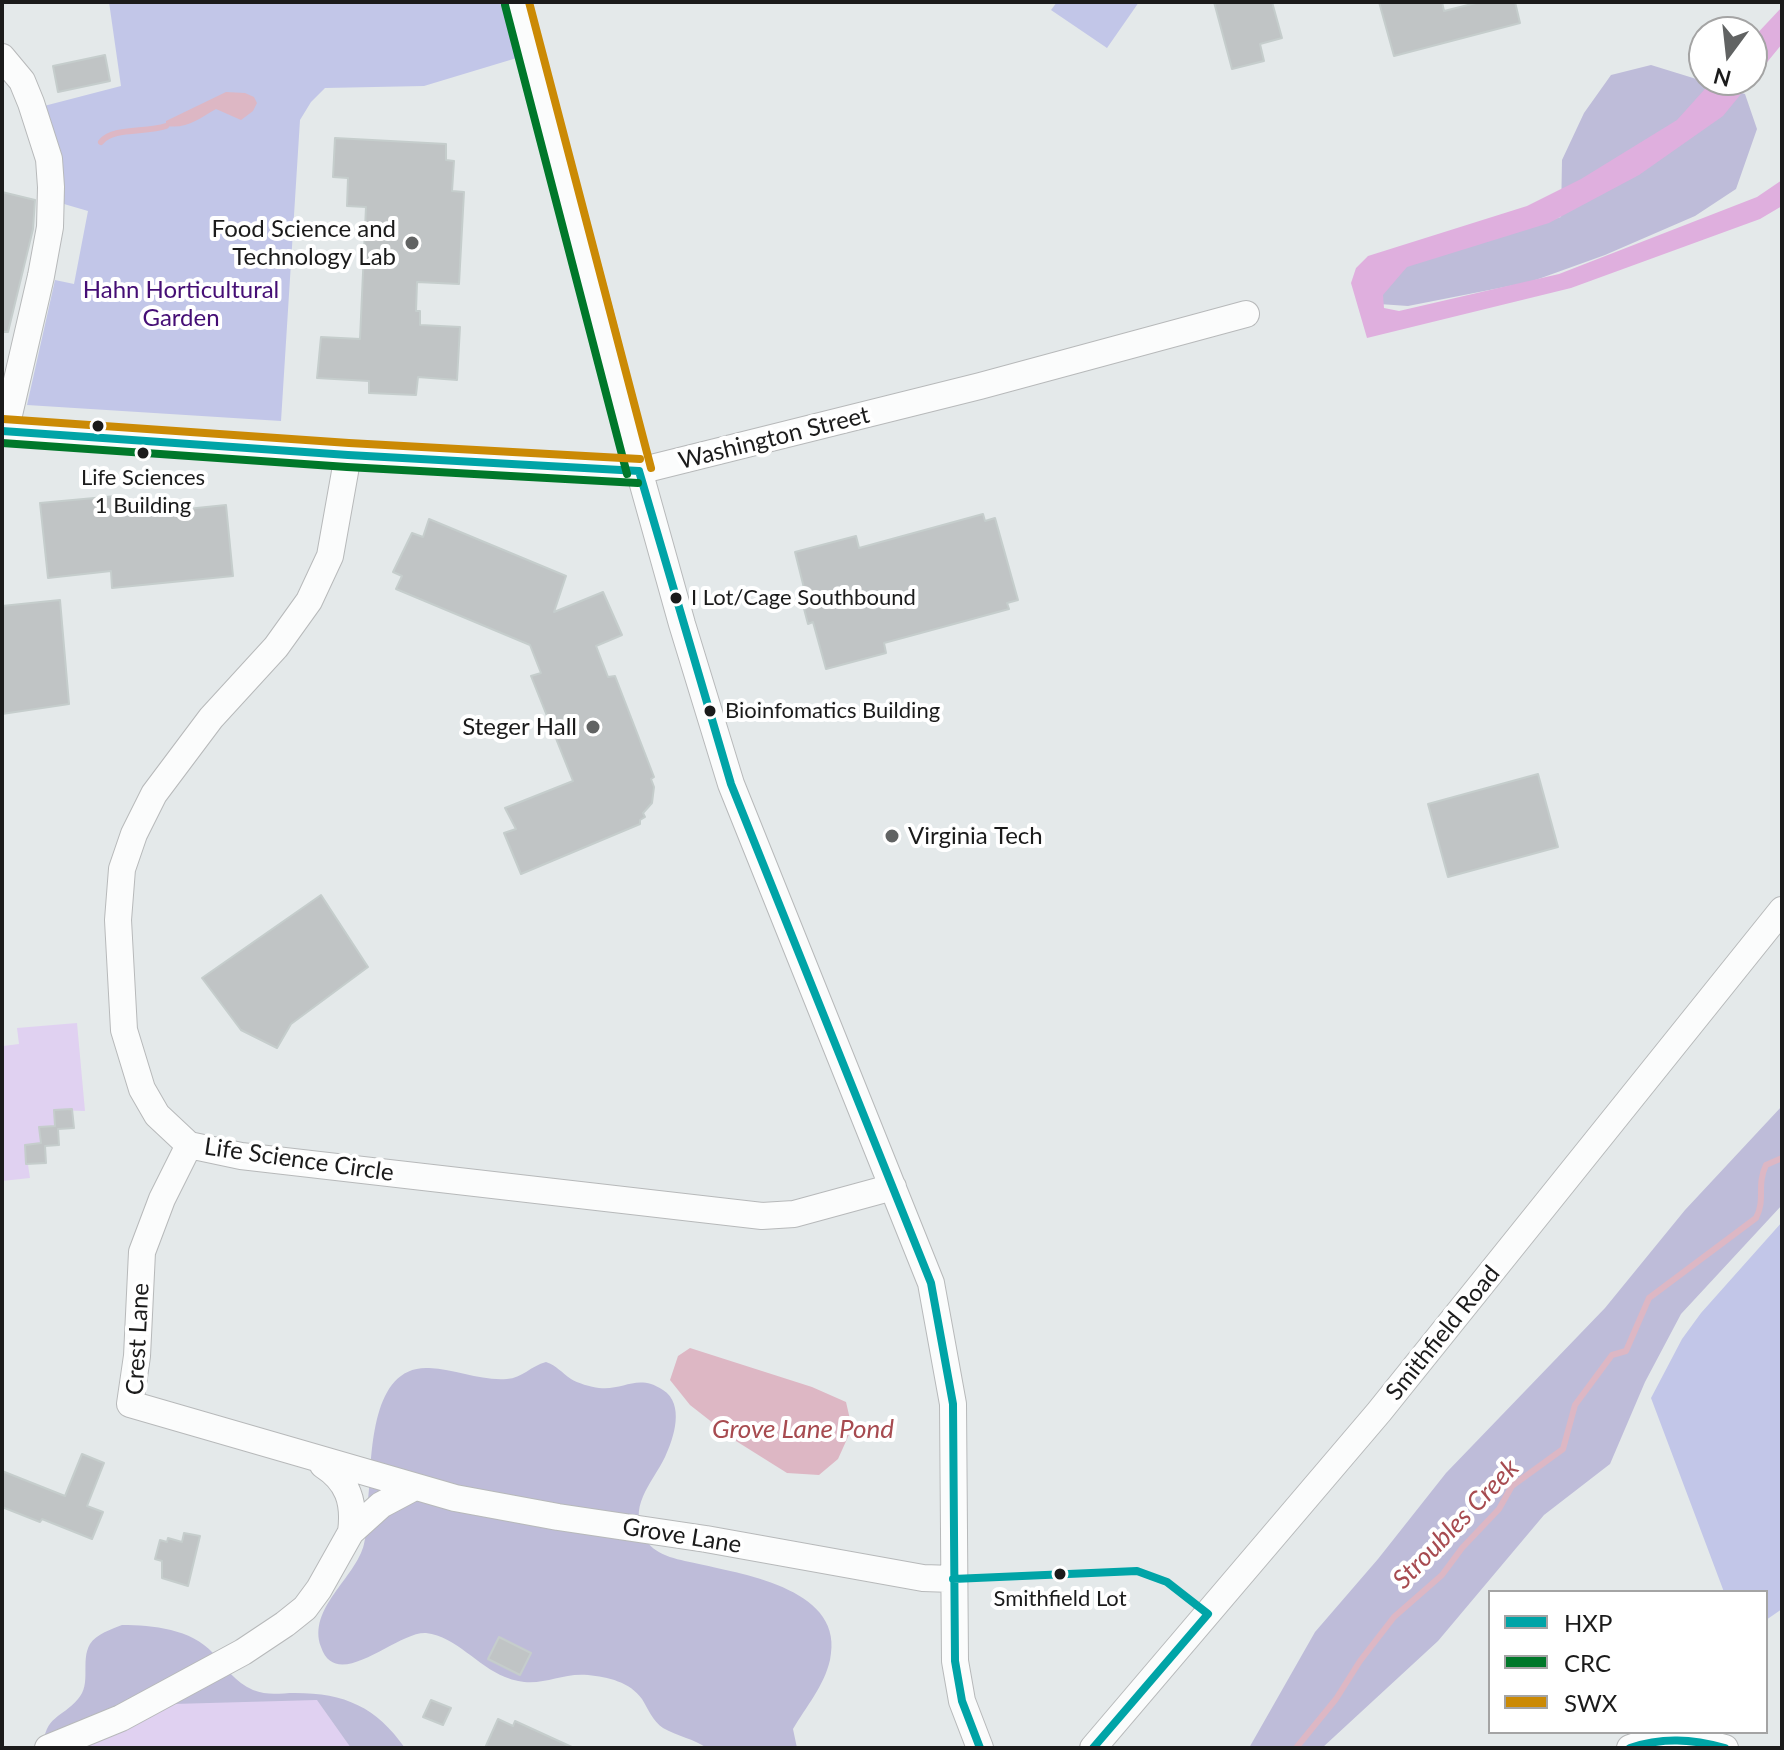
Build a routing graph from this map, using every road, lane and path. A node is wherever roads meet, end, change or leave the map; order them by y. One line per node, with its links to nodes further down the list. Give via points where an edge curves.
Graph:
1 (517, 2): 6 (street)
2 (2, 57): 4 (street, via 22,81 31,103 49,159 51,187 41,276)
3 (1246, 314): 6 (street, Washington Street)
4 (3, 432): 5 (street, Washington Street)
5 (348, 455): 6 (street, Washington Street); 8 (street, Life Science Circle, via 330,556 309,601 154,794 122,869 118,920 124,1030 142,1089 157,1115)
6 (639, 471): 9 (street, via 731,784)
7 (1782, 910): 16 (street, Smithfield Road, via 1379,1412)
8 (189, 1145): 9 (street, Life Science Circle, via 241,1156 762,1216 794,1214); 10 (street, Crest Lane, via 142,1252 130,1404)
9 (893, 1187): 13 (street, via 931,1283 953,1404)
10 (313, 1458): 11 (street, Grove Lane); 12 (street, via 346,1485)
11 (413, 1488): 12 (street, via 381,1505); 13 (street, Grove Lane, via 558,1517)
12 (351, 1532): 14 (street, via 319,1589 285,1624 121,1718)
13 (953, 1579): 15 (street, via 959,1687)
14 (48, 1748)
15 (980, 1748)
16 (1093, 1748)
17 (1630, 1748): 18 (street, via 1672,1739)
18 (1725, 1748)

